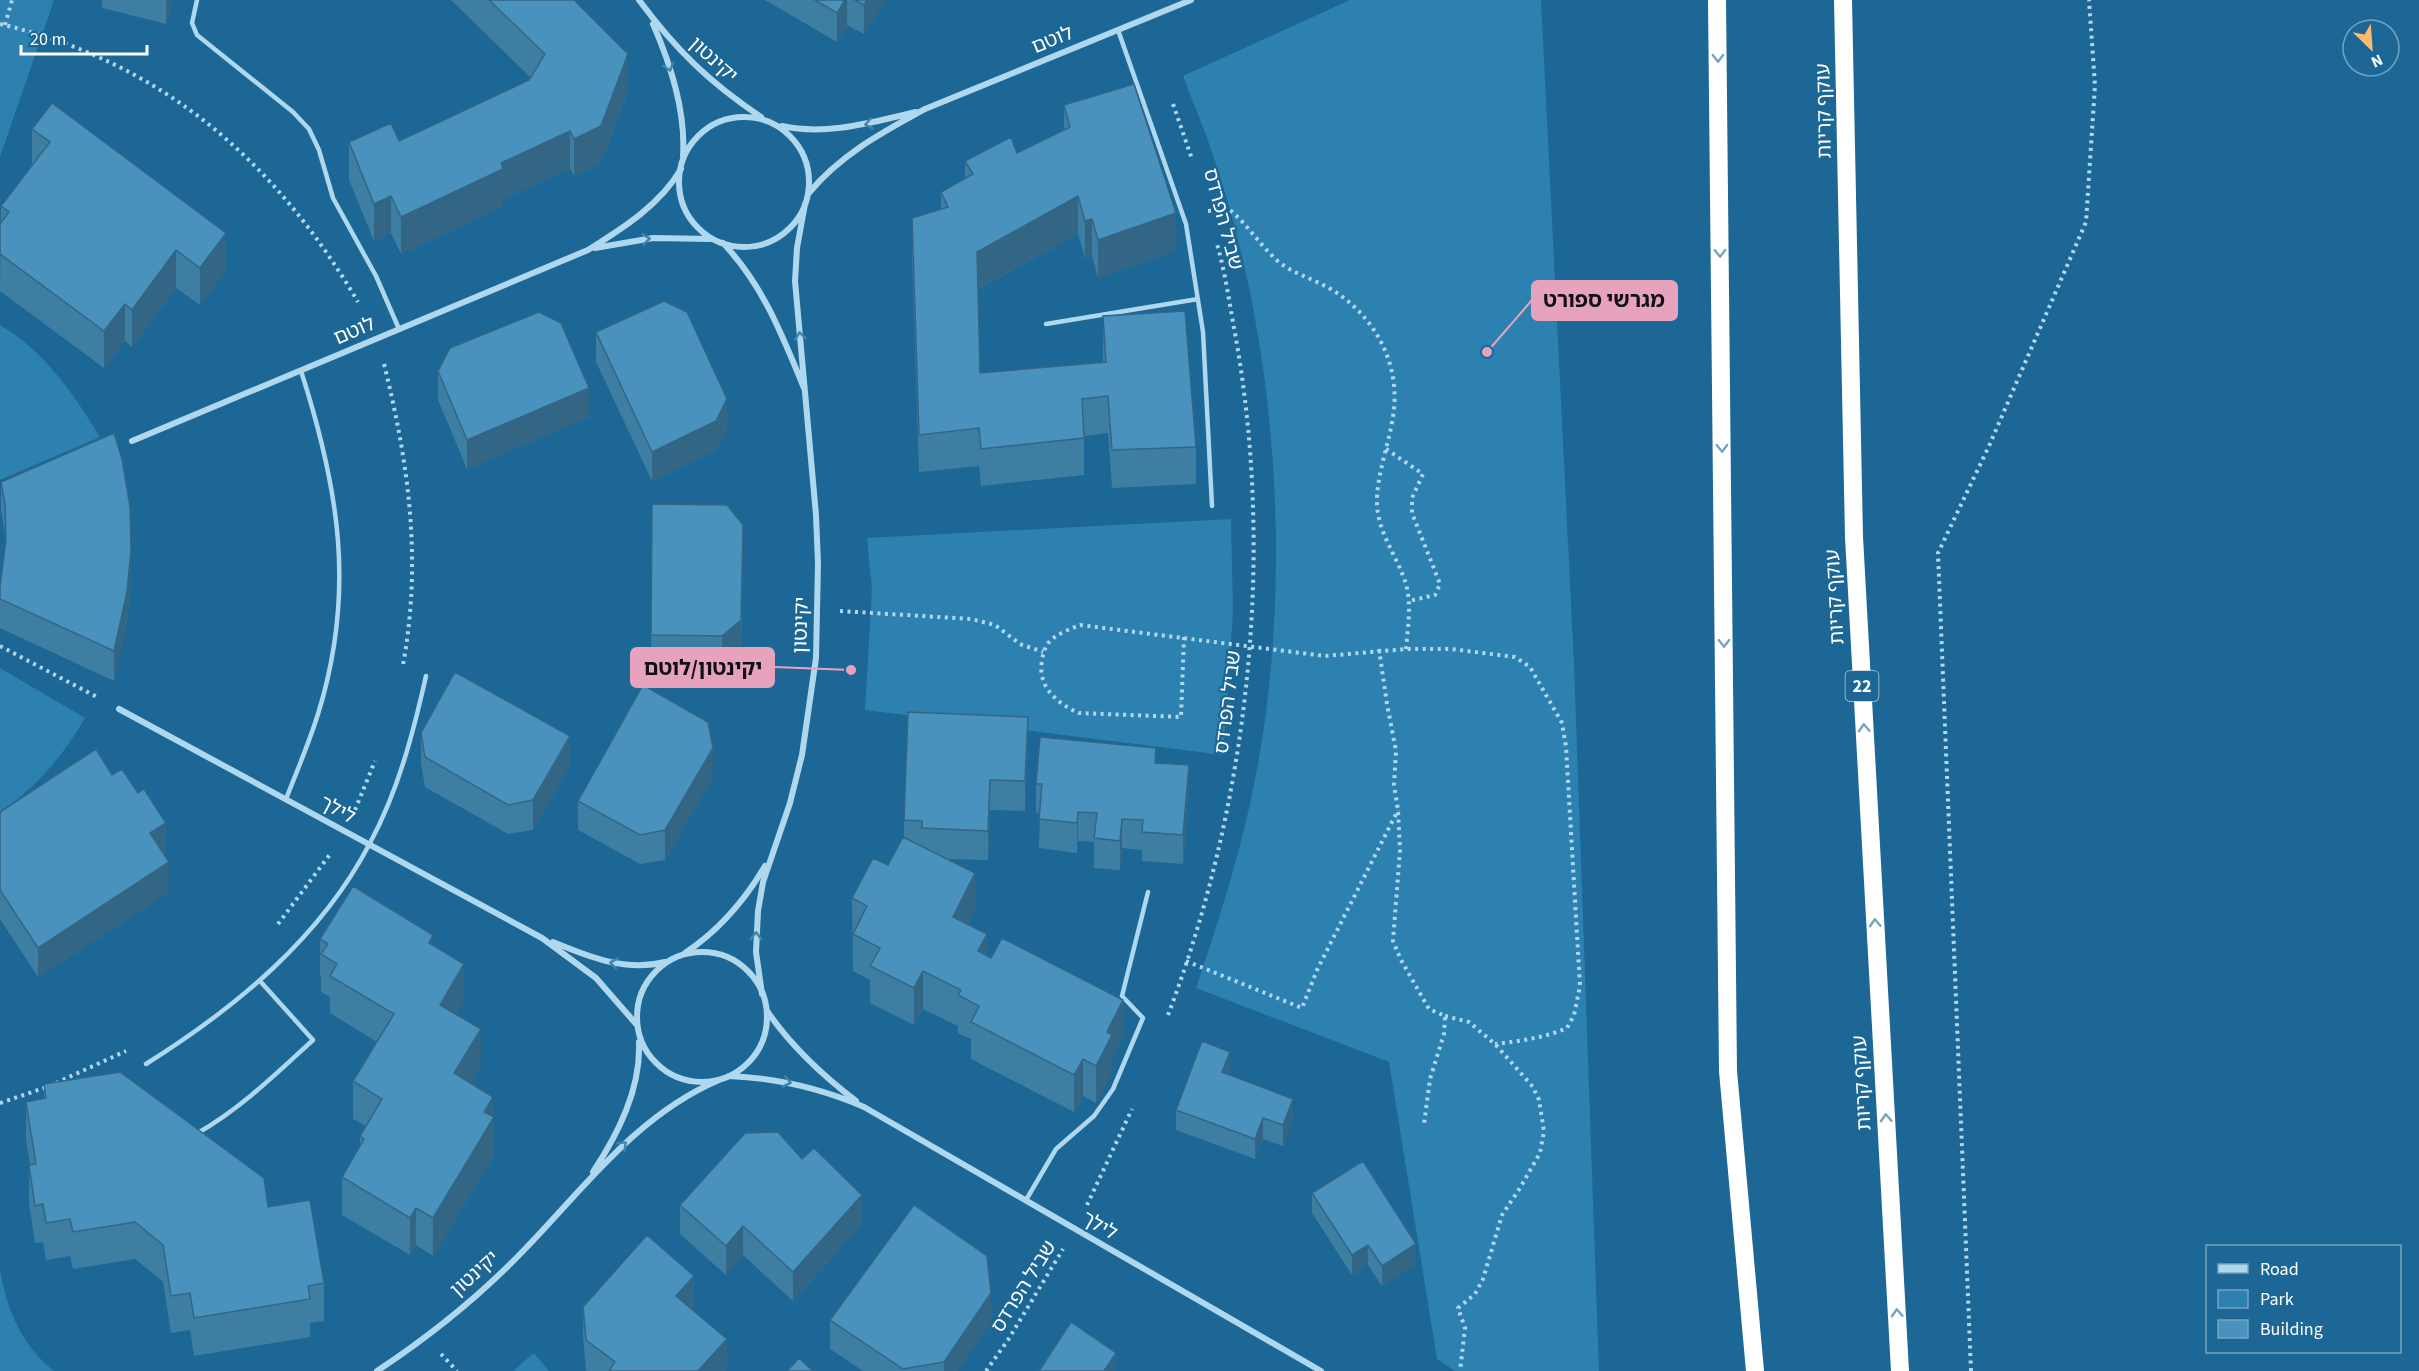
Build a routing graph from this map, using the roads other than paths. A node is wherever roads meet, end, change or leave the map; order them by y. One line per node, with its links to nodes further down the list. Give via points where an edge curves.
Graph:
1 (197, 0): 20 (lane, via 192,23 197,34 309,129 333,198 376,276)
2 (639, 0): 6 (street, יקינטון)
3 (1191, 0): 7 (street, לוטם)
4 (1717, 0): 48 (highway, one-way to 48, via 1728,1071)
5 (1843, 0): 49 (highway, עוקף קריות / 22, one-way to 5, via 1854,537)
6 (648, 12): 9 (street, יקינטון, via 671,42 704,74); 11 (street, יקינטון, one-way to 11, via 678,97)
7 (1118, 30): 8 (street, לוטם); 18 (lane, via 1186,224)
8 (926, 110): 10 (street, לוטם, one-way to 10, via 856,126 811,129); 13 (street, לוטם, via 849,154)
9 (766, 121): 10 (street); 11 (street, via 747,117 717,123 693,142)
10 (776, 125): 13 (street, via 803,154)
11 (683, 160): 12 (street)
12 (681, 169): 15 (street, via 679,189 685,209); 17 (street, לוטם, via 650,206)
13 (808, 194): 14 (street)
14 (805, 204): 16 (street, via 789,229 771,240 752,246); 22 (street, יקינטון, one-way to 14, via 795,281)
15 (713, 239): 16 (street); 17 (street, לוטם, one-way to 15, via 653,238)
16 (722, 242): 22 (street, יקינטון, via 761,291)
17 (588, 250): 20 (street, לוטם)
18 (1198, 299): 19 (lane); 24 (lane)
19 (1046, 324)
20 (399, 329): 21 (street, לוטם)
21 (301, 370): 23 (street, לוטם); 27 (lane, via 335,502 340,588 327,682)
22 (806, 394): 29 (street, יקינטון, via 816,515 818,610 813,687 802,755)
23 (132, 441)
24 (1212, 506)
25 (426, 676): 28 (lane, via 400,775)
26 (119, 709): 27 (street, לילך)
27 (286, 799): 28 (street, לילך)
28 (370, 844): 31 (street, לילך); 34 (lane, via 326,910)
29 (774, 853): 32 (street, יקינטון, via 741,902); 35 (street, יקינטון, one-way to 29, via 757,924)
30 (1148, 892): 45 (lane, via 1122,996 1143,1018 1113,1089 1094,1116 1056,1149)
31 (542, 938): 33 (street, לילך, one-way to 31, via 644,966 619,964); 37 (street, לילך, via 596,978)
32 (680, 956): 33 (street); 35 (street, via 704,953 724,957 749,973)
33 (672, 960): 37 (street, via 657,970 645,987 638,1005)
34 (260, 981): 39 (lane, via 198,1030); 43 (lane, via 313,1040 249,1098)
35 (762, 994): 36 (street)
36 (766, 1010): 40 (street, via 759,1048); 42 (street, לילך, via 809,1061)
37 (637, 1025): 38 (street)
38 (639, 1035): 41 (street, via 648,1054 670,1074 699,1082); 44 (street, יקינטון, via 638,1074 629,1102 602,1157)
39 (146, 1064)
40 (729, 1076): 41 (street); 42 (street, לילך, one-way to 42, via 784,1081)
41 (719, 1080): 44 (street, יקינטון, one-way to 41, via 653,1118)
42 (864, 1107): 45 (street, לילך)
43 (188, 1139)
44 (582, 1186): 46 (street, יקינטון, via 491,1281)
45 (1026, 1200): 47 (street, לילך)
46 (377, 1371)
47 (1321, 1371)
48 (1755, 1371)
49 (1900, 1371)

